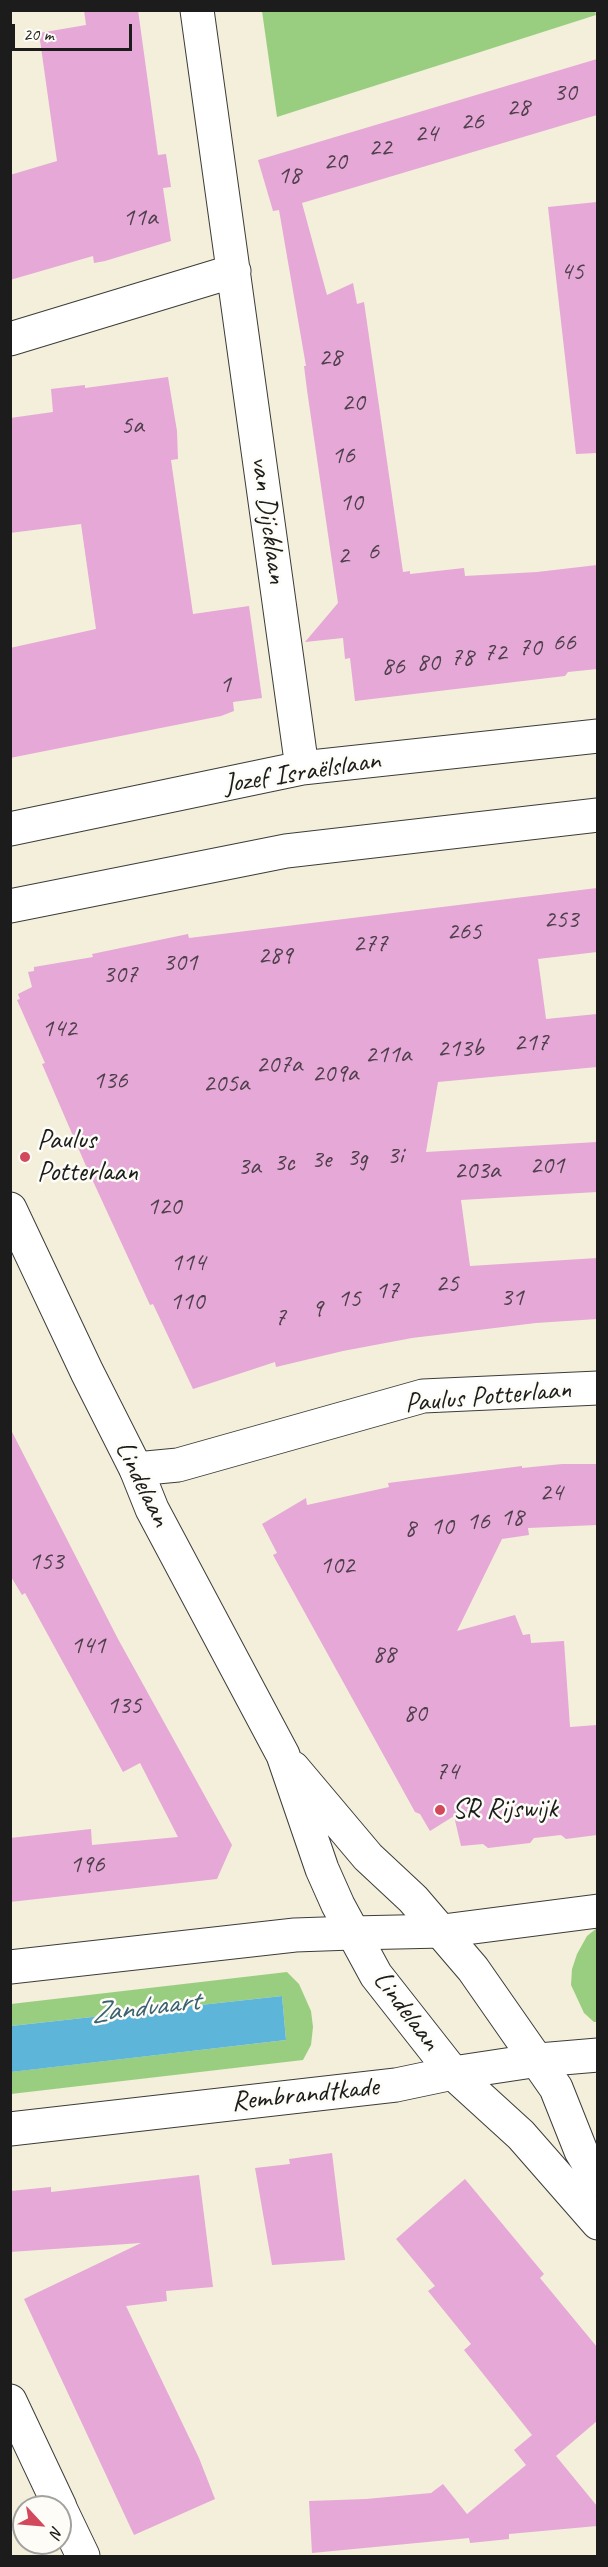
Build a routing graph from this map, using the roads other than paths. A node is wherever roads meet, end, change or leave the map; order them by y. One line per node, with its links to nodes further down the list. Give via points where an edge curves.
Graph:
1 (197, 10): 2 (street, van Dijcklaan)
2 (234, 271): 3 (street); 5 (street, van Dijcklaan)
3 (10, 339)
4 (597, 736): 5 (street, Jozef Israëlslaan)
5 (302, 768): 7 (street, Jozef Israëlslaan)
6 (597, 815): 8 (street, via 286,851)
7 (10, 829)
8 (10, 906)
9 (10, 1209): 11 (street, Lindelaan)
10 (597, 1388): 11 (street, Paulus Potterlaan, via 423,1396 178,1465)
11 (136, 1469): 12 (street, Lindelaan, via 152,1509)
12 (283, 1755): 14 (street, Lindelaan, via 368,1857); 15 (street, Lindelaan, via 322,1869)
13 (597, 1911): 14 (street)
14 (443, 1931): 15 (street); 18 (street, Lindelaan)
15 (352, 1933): 16 (street, via 295,1935); 19 (street, Lindelaan, via 376,1975)
16 (10, 1967)
17 (597, 2055): 18 (street, Rembrandtkade)
18 (539, 2060): 19 (street, Rembrandtkade); 21 (street, Lindelaan, via 556,2088 581,2151)
19 (453, 2073): 20 (street, Rembrandtkade, via 396,2085); 22 (street, Lindelaan, via 521,2135)
20 (10, 2129)
21 (597, 2179)
22 (597, 2223)
23 (10, 2401): 24 (street)
24 (54, 2495)
25 (72, 2534): 26 (street)
26 (82, 2556)

